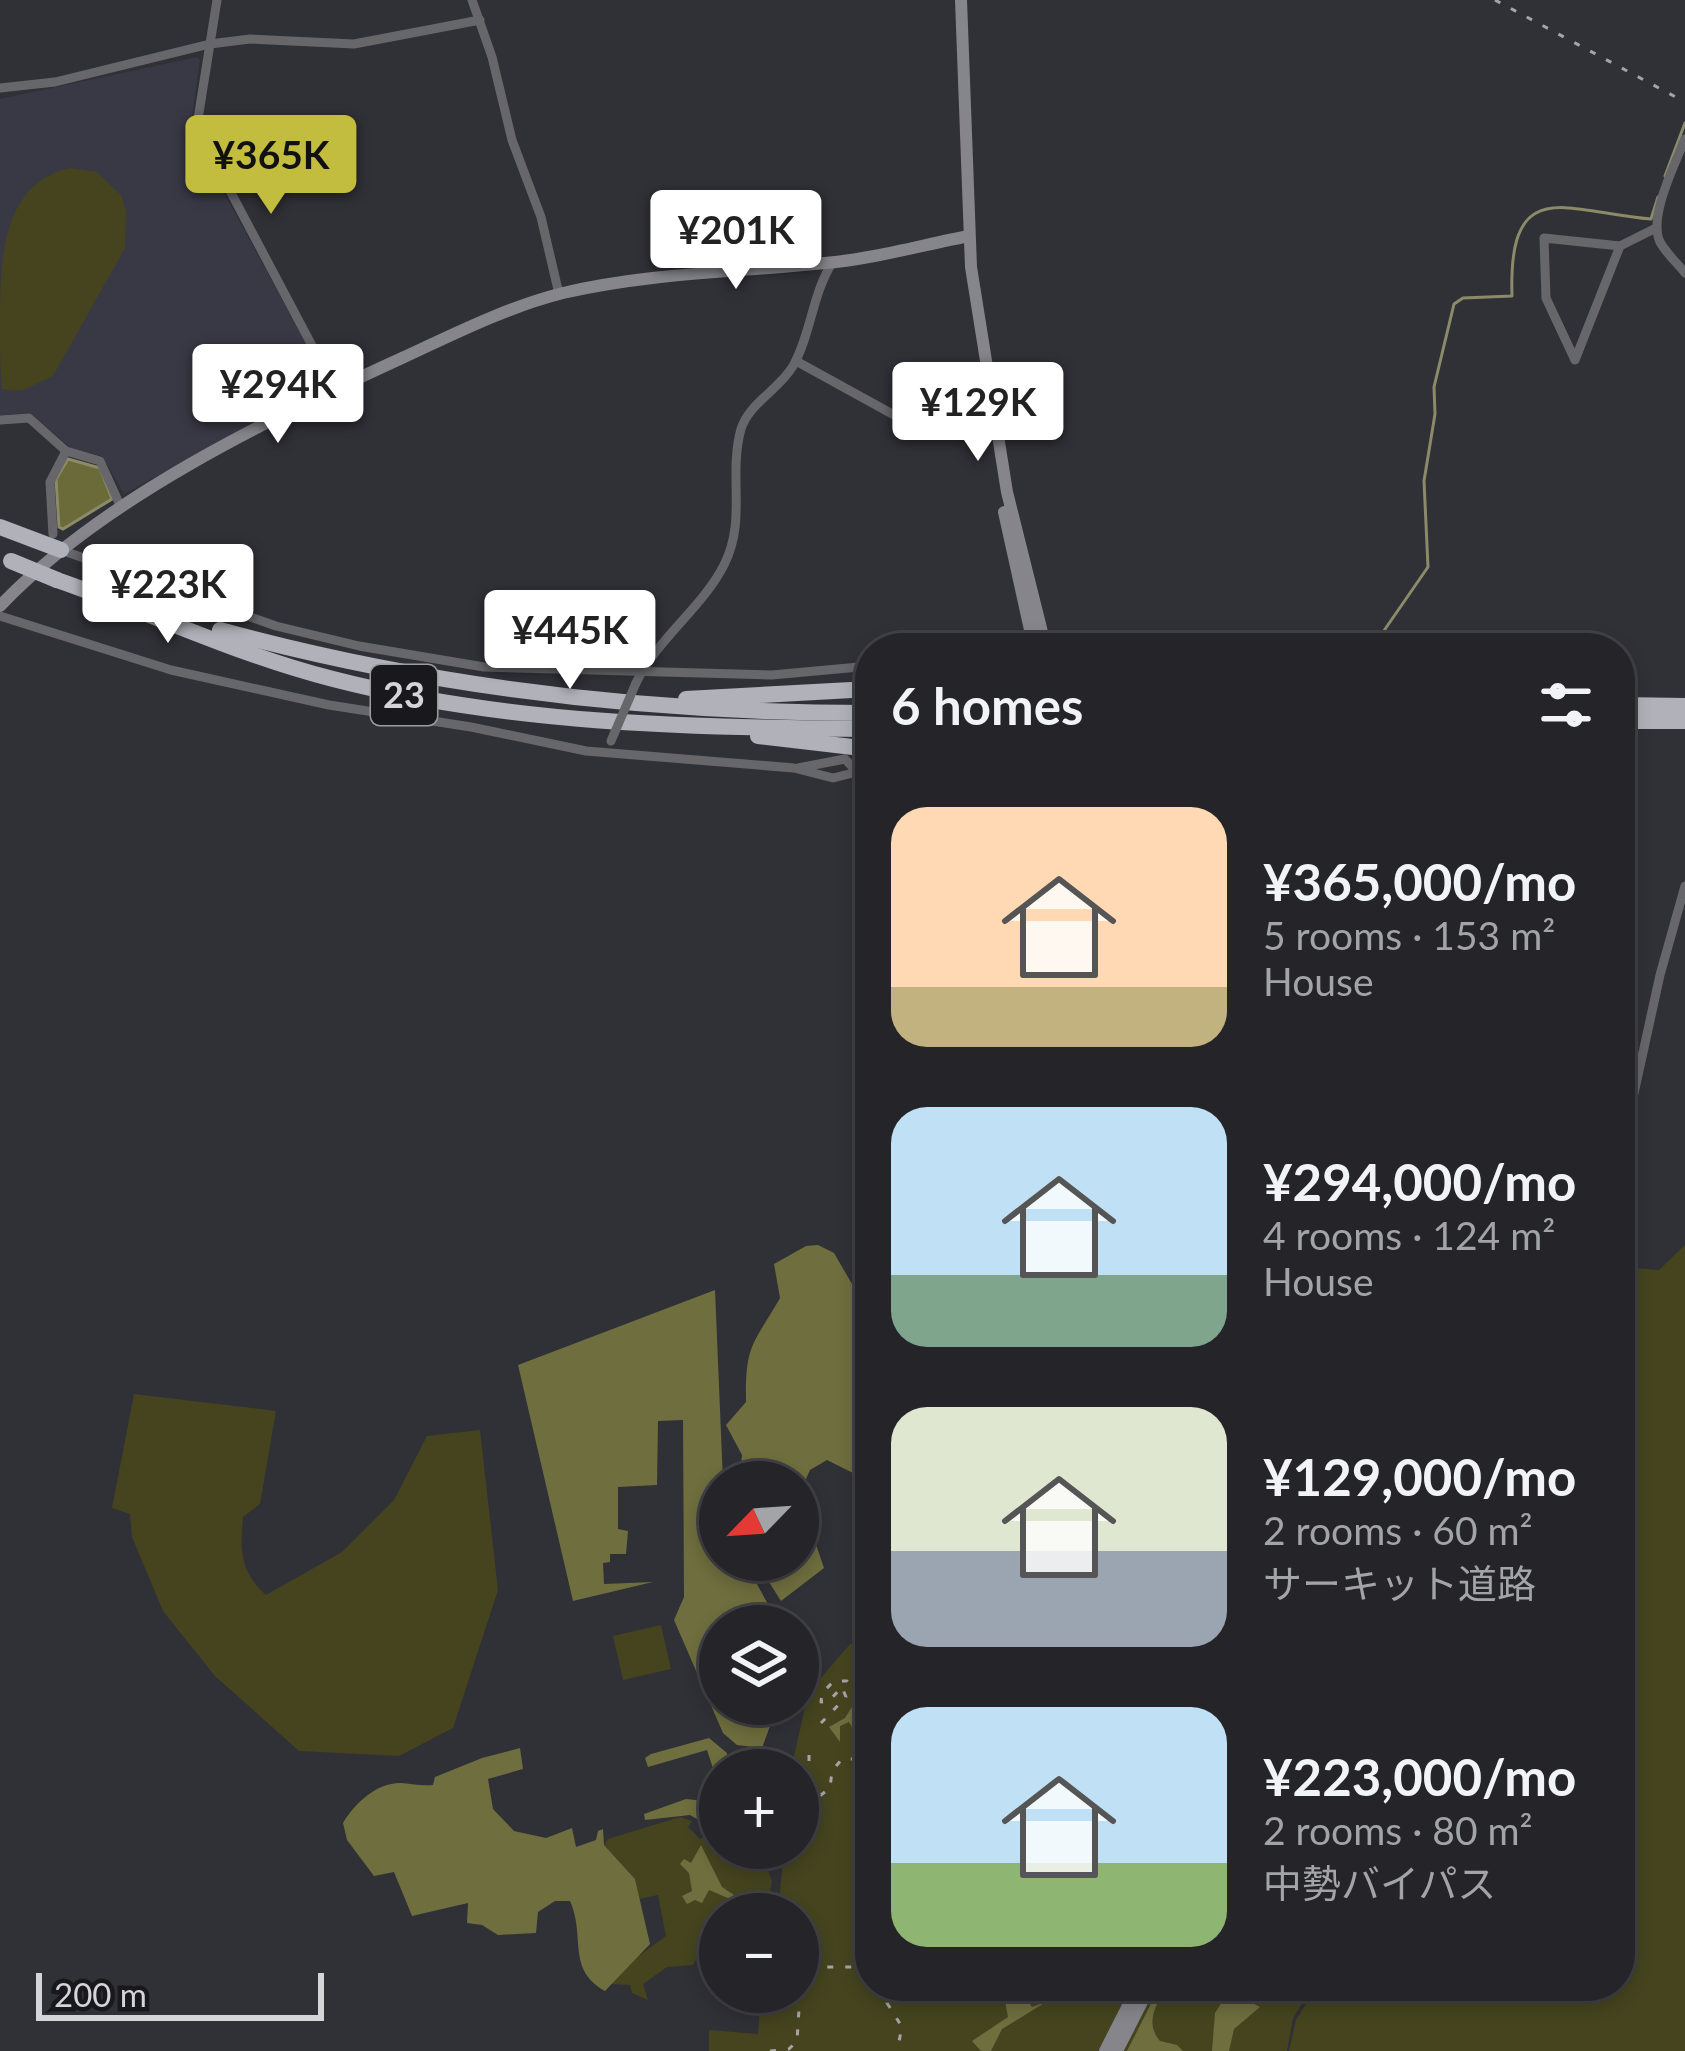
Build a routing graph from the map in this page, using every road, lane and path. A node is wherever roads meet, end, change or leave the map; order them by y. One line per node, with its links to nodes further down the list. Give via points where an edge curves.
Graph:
1 (217, 0): 5 (street)
2 (472, 0): 4 (street)
3 (961, 0): 9 (street)
4 (480, 20): 5 (street, via 354,44); 14 (street)
5 (210, 44): 6 (street); 16 (street, via 198,118)
6 (0, 88)
7 (1685, 140): 8 (street)
8 (1656, 228): 10 (street); 13 (street)
9 (969, 236): 11 (street); 12 (street)
10 (1620, 246): 10 (street, via 1585,328 1575,360 1546,298 1544,238)
11 (832, 263): 14 (street, via 741,267); 15 (street)
12 (970, 268): 18 (street); 28 (street, via 1007,492)
13 (1685, 272)
14 (559, 294): 16 (street)
15 (796, 361): 18 (street, via 925,432); 30 (street, via 746,416 736,536 723,568)
16 (335, 388): 20 (street)
17 (0, 420): 19 (street, via 29,418)
18 (991, 436): 27 (street)
19 (66, 451): 20 (street, via 100,460); 22 (street, via 50,482)
20 (120, 505): 22 (street)
21 (0, 527): 22 (highway)
22 (57, 542): 24 (street); 30 (street, via 276,626 358,646 484,667)
23 (5, 559): 25 (highway, 23, bridge)
24 (0, 605)
25 (138, 608): 32 (highway, 23, via 450,682); 38 (highway, 23, via 311,673 399,694)
26 (0, 616): 42 (street, via 171,670 329,705 604,754)
27 (1031, 633)
28 (1042, 633)
29 (855, 667): 30 (street, via 772,675)
30 (643, 669): 32 (street)
31 (855, 688): 32 (highway, 23)
32 (637, 692): 35 (highway, 23, via 754,712); 40 (street, bridge)
33 (1635, 705): 34 (highway)
34 (1685, 706)
35 (855, 713)
36 (1635, 721): 37 (highway)
37 (1685, 721)
38 (683, 725): 39 (highway, 23); 41 (highway)
39 (855, 728)
40 (611, 741)
41 (855, 747)
42 (794, 768): 43 (street, via 845,759); 44 (street, via 833,778)
43 (855, 770)
44 (855, 772)
45 (1685, 886): 46 (street)
46 (1635, 1089)
47 (1130, 2001): 49 (street)
48 (1142, 2001): 50 (street)
49 (1105, 2051)
50 (1117, 2051)

